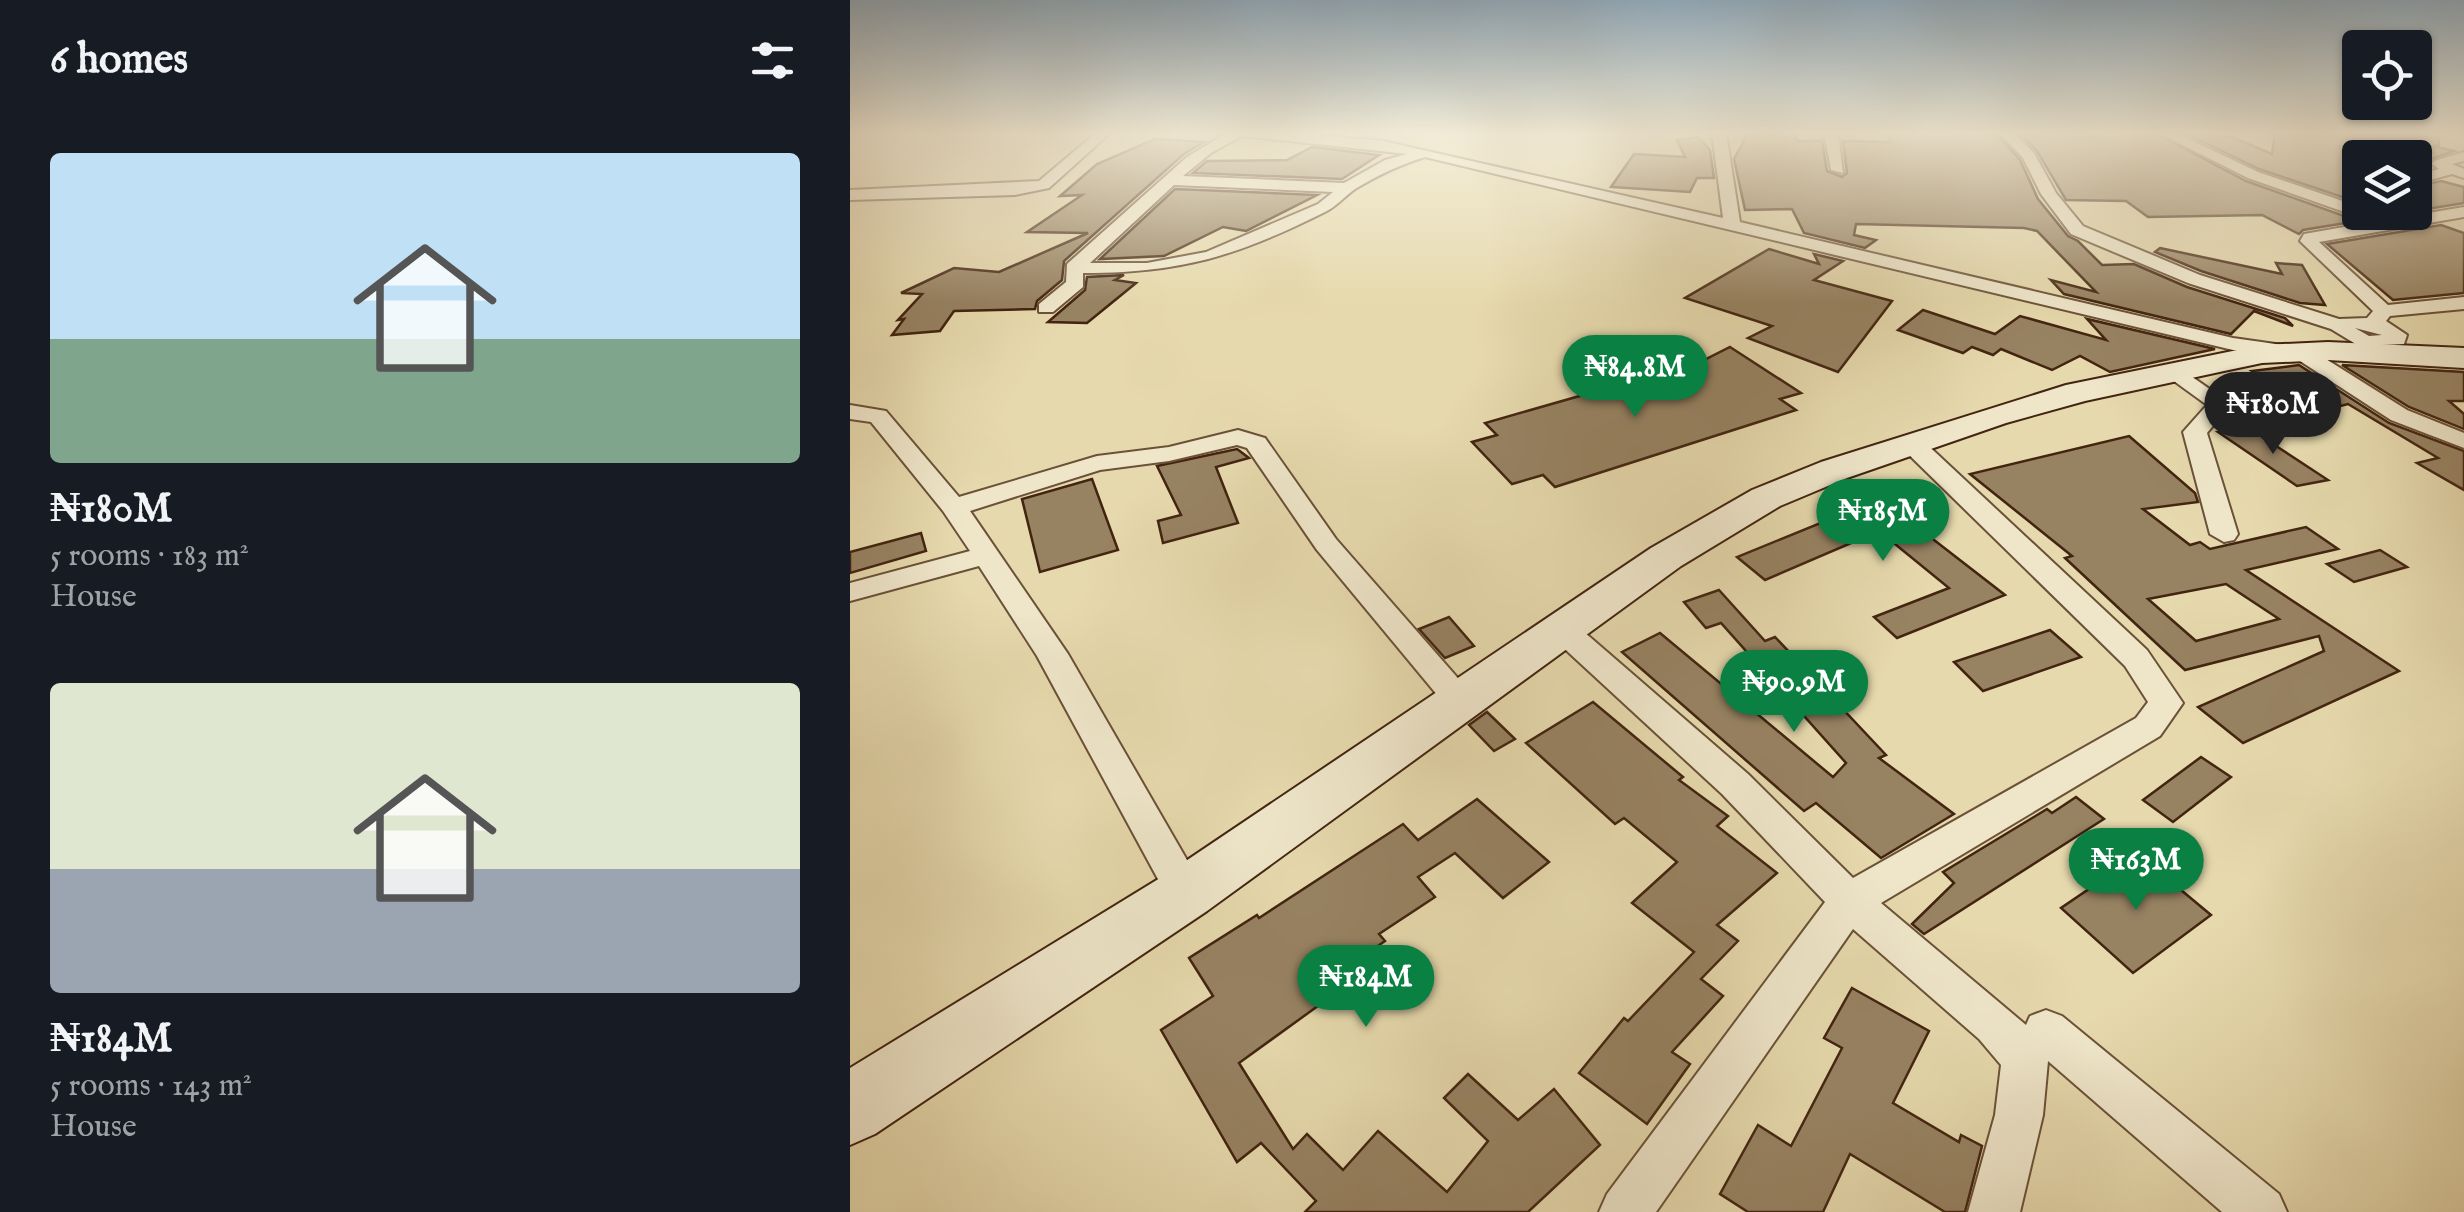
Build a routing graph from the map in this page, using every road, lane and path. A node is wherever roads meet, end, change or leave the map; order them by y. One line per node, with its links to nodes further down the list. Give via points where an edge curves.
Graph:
1 (1018, 190): 9 (street)
2 (1159, 190): 16 (street)
3 (1345, 190): 16 (street, via 1324,207 1212,256 1147,268)
4 (1583, 190): 14 (street)
5 (1727, 190): 14 (street)
6 (2046, 190): 19 (street, via 2076,230)
7 (2292, 190): 10 (street)
8 (2342, 192): 10 (street)
9 (850, 195)
10 (2309, 197): 11 (street)
11 (2342, 207)
12 (2464, 212): 13 (street)
13 (2432, 217)
14 (1732, 224): 19 (street, via 2232,344)
15 (2351, 230): 19 (street, via 2308,241)
16 (1073, 268): 18 (street, via 1076,283)
17 (2464, 303): 19 (street)
18 (1046, 308)
19 (2348, 334): 20 (street); 20 (street); 21 (street); 23 (street, via 2400,415)
20 (2460, 358)
21 (2175, 371): 24 (street, via 2078,392); 26 (street, via 2220,404 2195,432)
22 (850, 412): 25 (street, via 878,416)
23 (2464, 442)
24 (1911, 443): 29 (street, via 1817,477 1716,526); 32 (street, via 2136,658 2166,703 2148,727)
25 (954, 507): 27 (street); 30 (street, via 1097,463 1249,438 1355,583)
26 (2224, 534)
27 (985, 556): 28 (street); 31 (street, via 1052,654)
28 (850, 592)
29 (1564, 632): 30 (street); 32 (street, via 1735,784)
30 (1460, 700): 31 (street)
31 (1186, 893): 34 (street)
32 (1848, 901): 35 (street); 36 (street, via 2025,1058 2019,1115)
33 (2046, 1032): 37 (street)
34 (850, 1109)
35 (1625, 1212)
36 (1994, 1212)
37 (2260, 1212)

